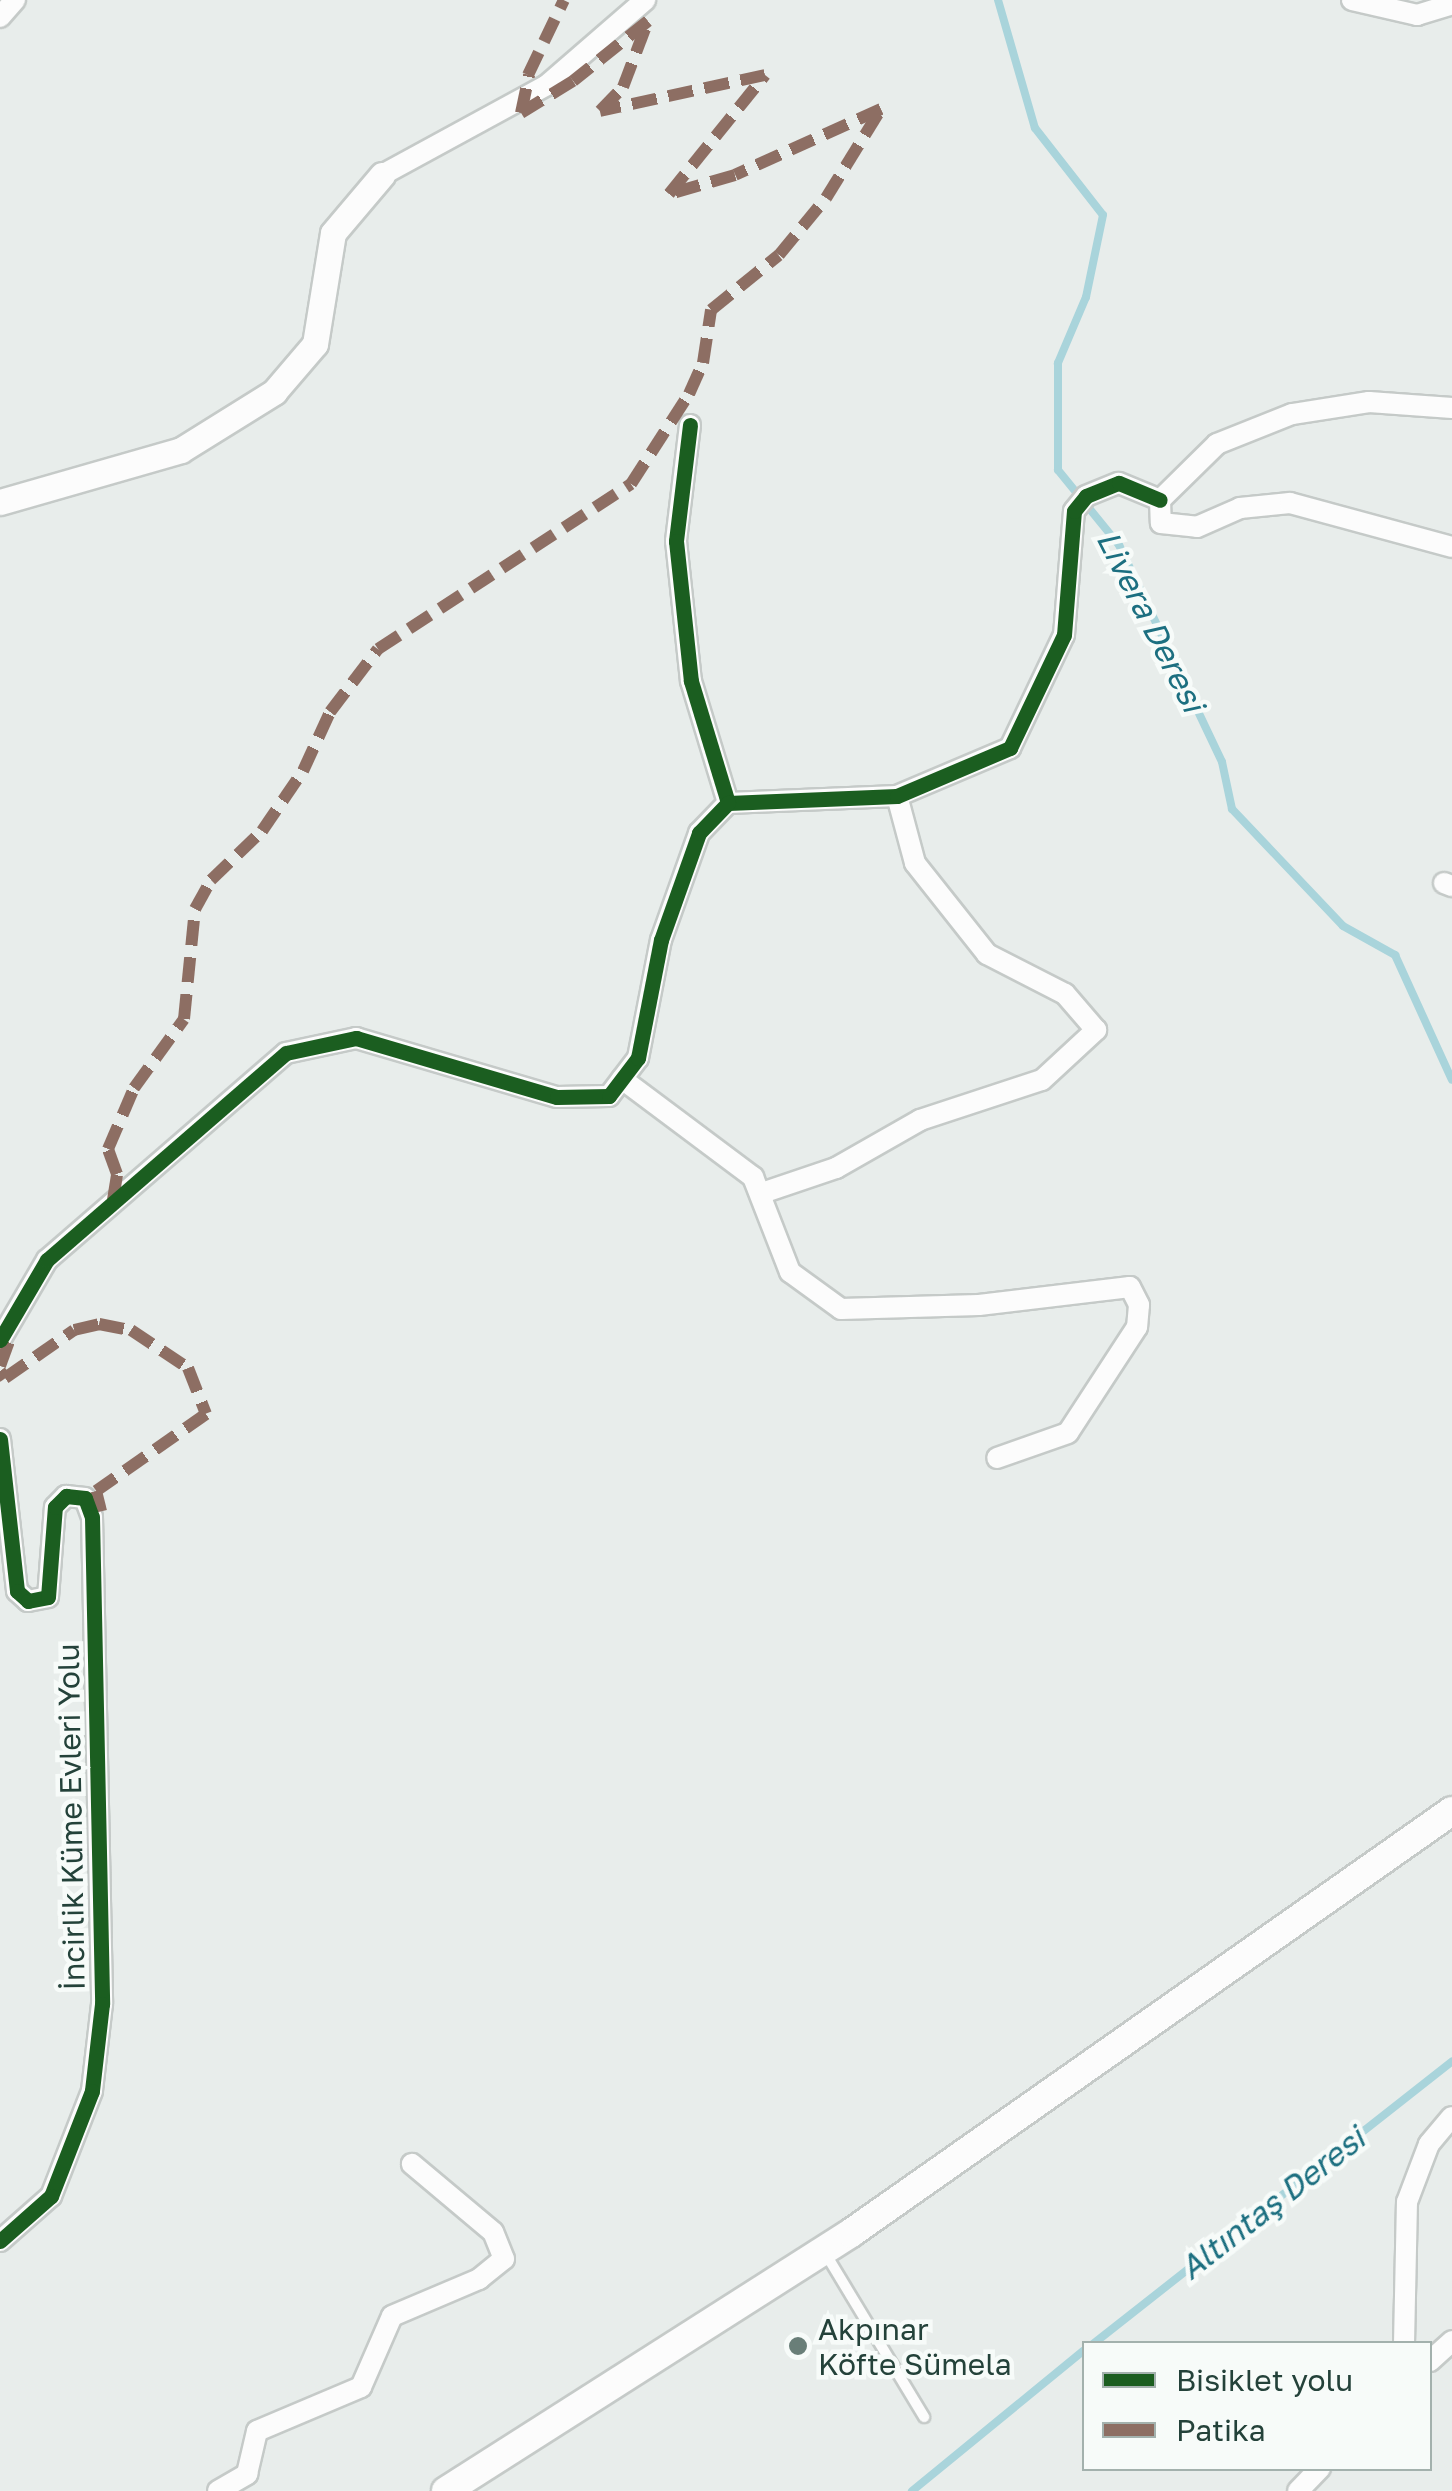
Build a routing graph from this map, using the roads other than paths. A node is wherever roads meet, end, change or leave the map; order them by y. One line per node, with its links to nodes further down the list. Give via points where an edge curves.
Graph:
1 (15, 0): 5 (street)
2 (645, 0): 6 (street, via 547,85)
3 (1352, 0): 4 (street, via 1417,15)
4 (1452, 4)
5 (0, 17)
6 (382, 175): 10 (street, via 333,233 315,344 274,392 181,450)
7 (1452, 408): 9 (street, via 1369,402 1292,414 1217,444)
8 (690, 425): 13 (street, via 676,541 691,681)
9 (1160, 500): 11 (street, via 1161,523 1197,526 1240,508 1290,502); 12 (street, via 1119,483 1082,500 1074,511 1064,635 1010,748)
10 (0, 502)
11 (1452, 547)
12 (897, 796): 13 (street); 15 (street, via 915,863 987,954 1066,994 1096,1030 1042,1080 920,1120 836,1168)
13 (728, 803): 14 (street, via 699,833 661,940 638,1058)
14 (622, 1078): 15 (street, via 753,1177); 16 (street, via 609,1096 556,1097 356,1038 286,1053 46,1260)
15 (762, 1193): 18 (street, via 790,1272 841,1309 979,1304 1130,1287 1139,1305 1137,1326 1068,1433)
16 (0, 1340)
17 (0, 1439): 22 (street, İncirlik Küme Evleri Yolu, via 17,1591 28,1601 48,1597 56,1507 66,1496 85,1498 92,1517 102,2004 92,2091 51,2196)
18 (997, 1458)
19 (1452, 1811): 23 (main road)
20 (1452, 2117): 24 (street, via 1430,2144 1407,2202)
21 (412, 2164): 29 (street, via 492,2232 504,2258 480,2279 392,2316 361,2387 257,2431 247,2474)
22 (0, 2241)
23 (824, 2250): 27 (lane); 30 (main road)
24 (1404, 2341)
25 (1452, 2341): 26 (street)
26 (1432, 2359)
27 (924, 2417)
28 (1317, 2471): 31 (street)
29 (218, 2491)
30 (446, 2491)
31 (1298, 2491)

